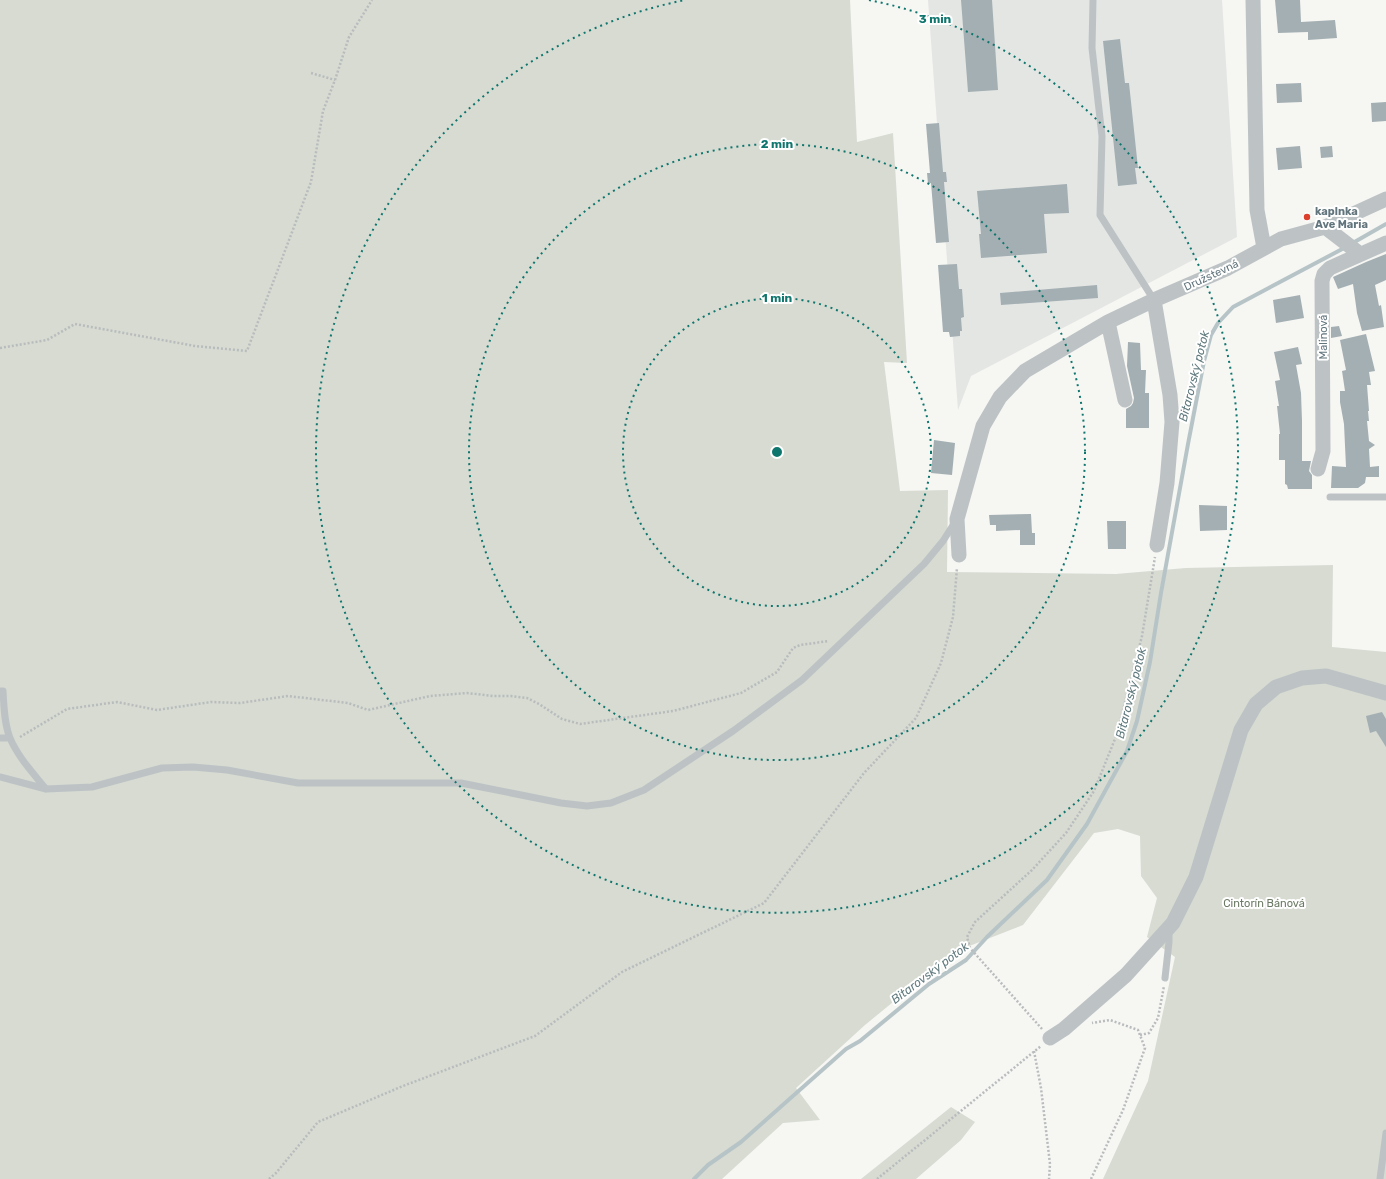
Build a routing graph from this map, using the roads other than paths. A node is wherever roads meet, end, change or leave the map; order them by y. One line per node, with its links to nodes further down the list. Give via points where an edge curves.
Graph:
1 (1093, 0): 8 (lane, via 1092,48 1102,136 1100,215)
2 (1253, 0): 6 (street, via 1258,210)
3 (1386, 199): 4 (street, Družstevná)
4 (1329, 230): 6 (street, Družstevná, via 1281,239); 7 (street)
5 (1386, 243): 7 (street, Malinová)
6 (1264, 248): 8 (street, Družstevná, via 1228,268)
7 (1355, 250): 11 (street, Malinová, via 1330,268 1322,281 1323,451)
8 (1154, 300): 9 (street, Družstevná); 15 (street, via 1172,422)
9 (1108, 322): 10 (street); 14 (street, Družstevná, via 1025,371 1000,397 983,426)
10 (1125, 400)
11 (1318, 469)
12 (1330, 498): 13 (lane)
13 (1386, 498)
14 (957, 519): 16 (street, Družstevná); 22 (lane, via 924,564 802,680 733,731 644,790 611,803 587,806 561,803 461,783 298,783 227,770 193,767 162,768 92,788)
15 (1157, 545)
16 (959, 555)
17 (0, 691): 20 (lane, via 3,691)
18 (1386, 693): 23 (street, via 1326,676 1302,678 1276,687 1256,704 1241,730 1196,877)
19 (0, 738): 20 (lane)
20 (10, 738): 22 (lane, via 20,756)
21 (0, 776): 22 (lane)
22 (46, 789)
23 (1169, 927): 24 (lane); 25 (street, via 1126,975 1064,1029)
24 (1165, 978)
25 (1050, 1038)
26 (1386, 1133): 27 (lane)
27 (1380, 1179)

